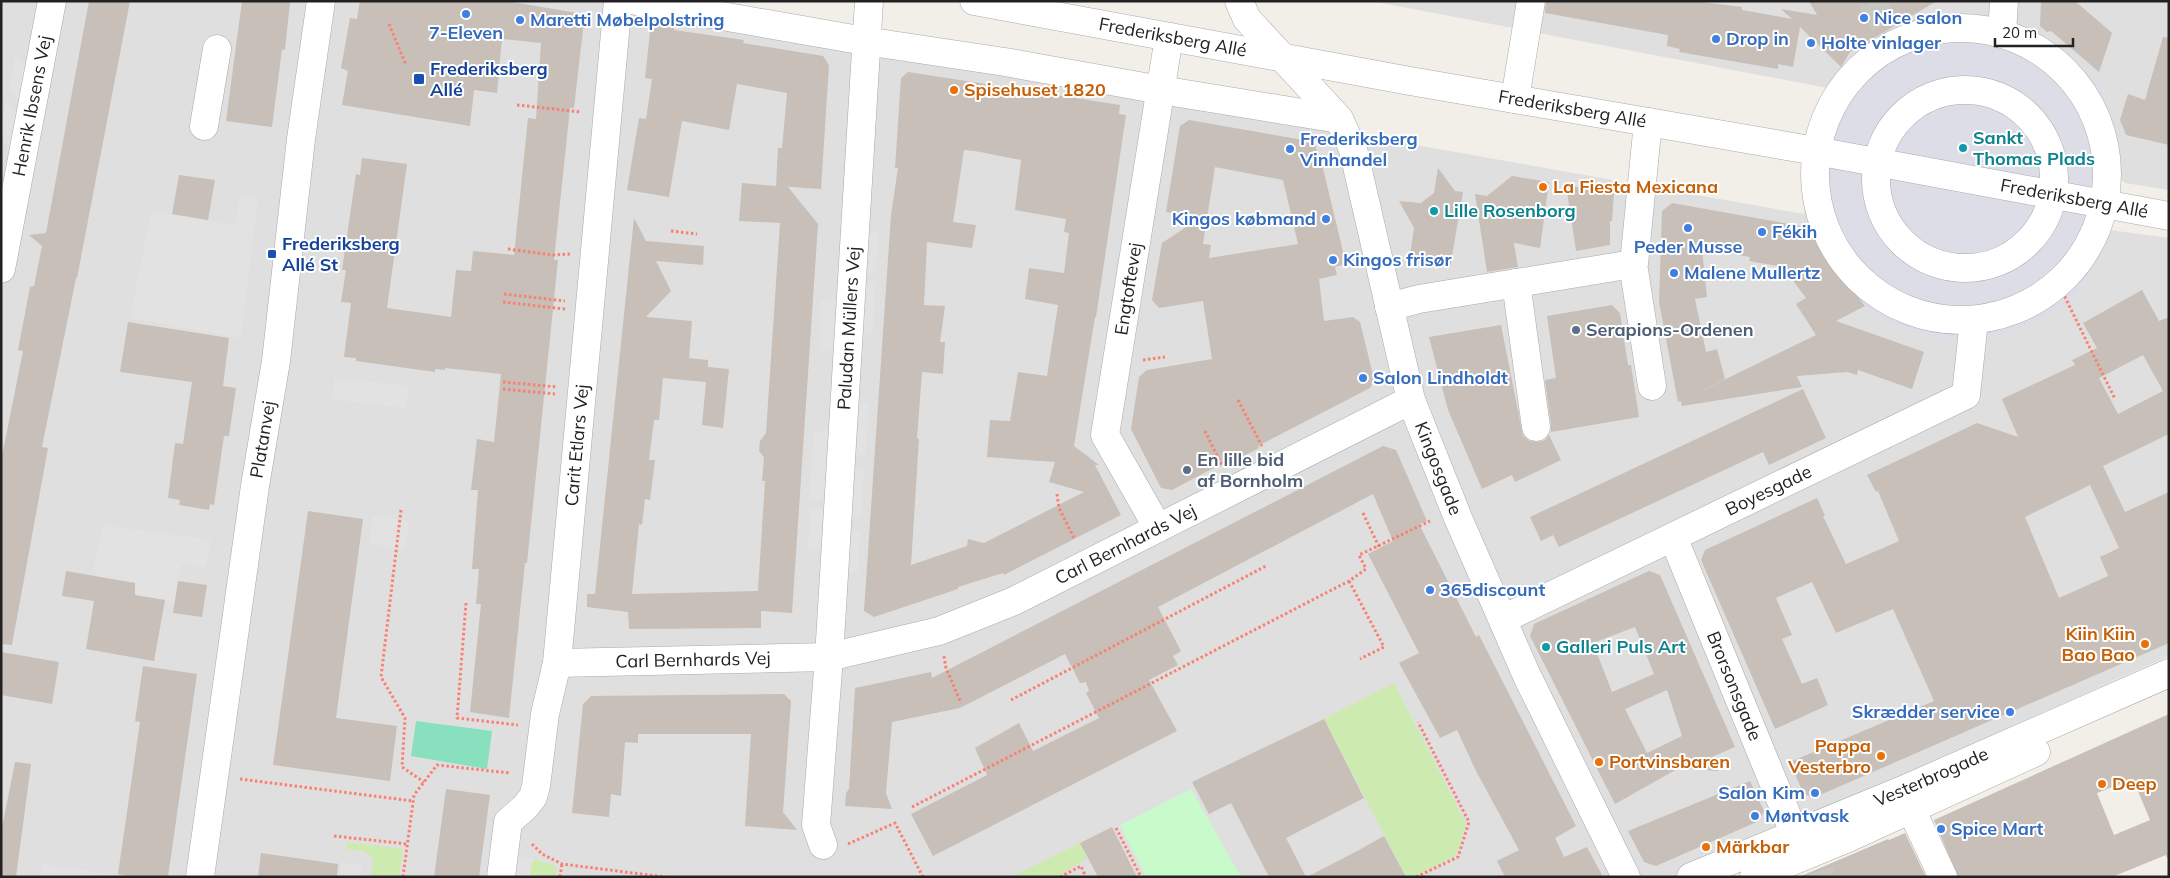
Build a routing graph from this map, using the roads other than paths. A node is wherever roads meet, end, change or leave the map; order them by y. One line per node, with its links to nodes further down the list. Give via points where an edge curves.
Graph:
1 (52, 1): 26 (street, Henrik Ibsens Vej)
2 (321, 1): 43 (street, Platanvej, via 280,334 254,486)
3 (618, 1): 37 (street, Carit Etlars Vej)
4 (636, 1): 12 (street)
5 (868, 1): 12 (street, Paludan Müllers Vej)
6 (974, 1): 11 (street, Frederiksberg Allé)
7 (1239, 1): 14 (street, Kingosgade, via 1247,19)
8 (1532, 1): 16 (street)
9 (2004, 1): 10 (street)
10 (2002, 34): 20 (street, via 1946,29 1890,38 1840,92 1826,117); 23 (street, via 2050,58 2086,98 2099,126 2106,157)
11 (1169, 36): 14 (street, Frederiksberg Allé); 15 (street, Engtoftevej)
12 (865, 41): 15 (street); 36 (street, Paludan Müllers Vej)
13 (217, 50): 19 (street)
14 (1282, 56): 16 (street, Frederiksberg Allé); 17 (street, Kingosgade)
15 (1161, 90): 17 (street); 33 (street, Engtoftevej, via 1105,435)
16 (1515, 99): 18 (street, Frederiksberg Allé)
17 (1339, 119): 28 (street, Kingosgade, via 1353,149)
18 (1648, 122): 20 (street, Frederiksberg Allé); 25 (street)
19 (204, 126)
20 (1816, 151): 21 (street, Frederiksberg Allé); 29 (street, via 1817,199 1830,240 1856,276 1885,299 1913,312 1943,319)
21 (1881, 163): 22 (street, Frederiksberg Allé); 22 (street, via 1893,126 1908,108 1942,91 1980,90 2015,104 2042,131 2048,142 2051,162); 22 (street, via 1879,199 1892,233 1914,254 1942,267 1980,268 2015,254 2027,245 2041,222)
22 (2049, 194): 23 (street, Frederiksberg Allé)
23 (2104, 203): 24 (street, Frederiksberg Allé); 29 (street, via 2083,255 2058,283 2028,304)
24 (2169, 216)
25 (1632, 264): 27 (street); 30 (street)
26 (1, 269)
27 (1516, 282): 28 (street); 32 (street)
28 (1389, 307): 31 (street, Kingosgade)
29 (1974, 320): 34 (street, Boyesgade, via 1966,395)
30 (1652, 386)
31 (1411, 400): 33 (street, Carl Bernhards Vej); 35 (street, Kingosgade)
32 (1536, 427)
33 (1158, 528): 36 (street, Carl Bernhards Vej, via 1014,601 939,632)
34 (1673, 537): 35 (street, Boyesgade); 42 (street, Brorsonsgade)
35 (1504, 619): 45 (street, Kingosgade, via 1527,676)
36 (829, 657): 37 (street, Carl Bernhards Vej); 41 (street, via 816,824)
37 (557, 662): 44 (street, Carit Etlars Vej, via 538,775 532,796 508,822)
38 (2169, 673): 40 (street, Vesterbrogade)
39 (2169, 692): 40 (street, Vesterbrogade)
40 (1907, 800): 42 (street, Vesterbrogade); 48 (street)
41 (834, 845)
42 (1808, 853): 46 (street, Vesterbrogade); 47 (street, Vesterbrogade)
43 (200, 877)
44 (501, 877)
45 (1626, 877)
46 (1691, 877)
47 (1754, 877)
48 (1942, 877)

